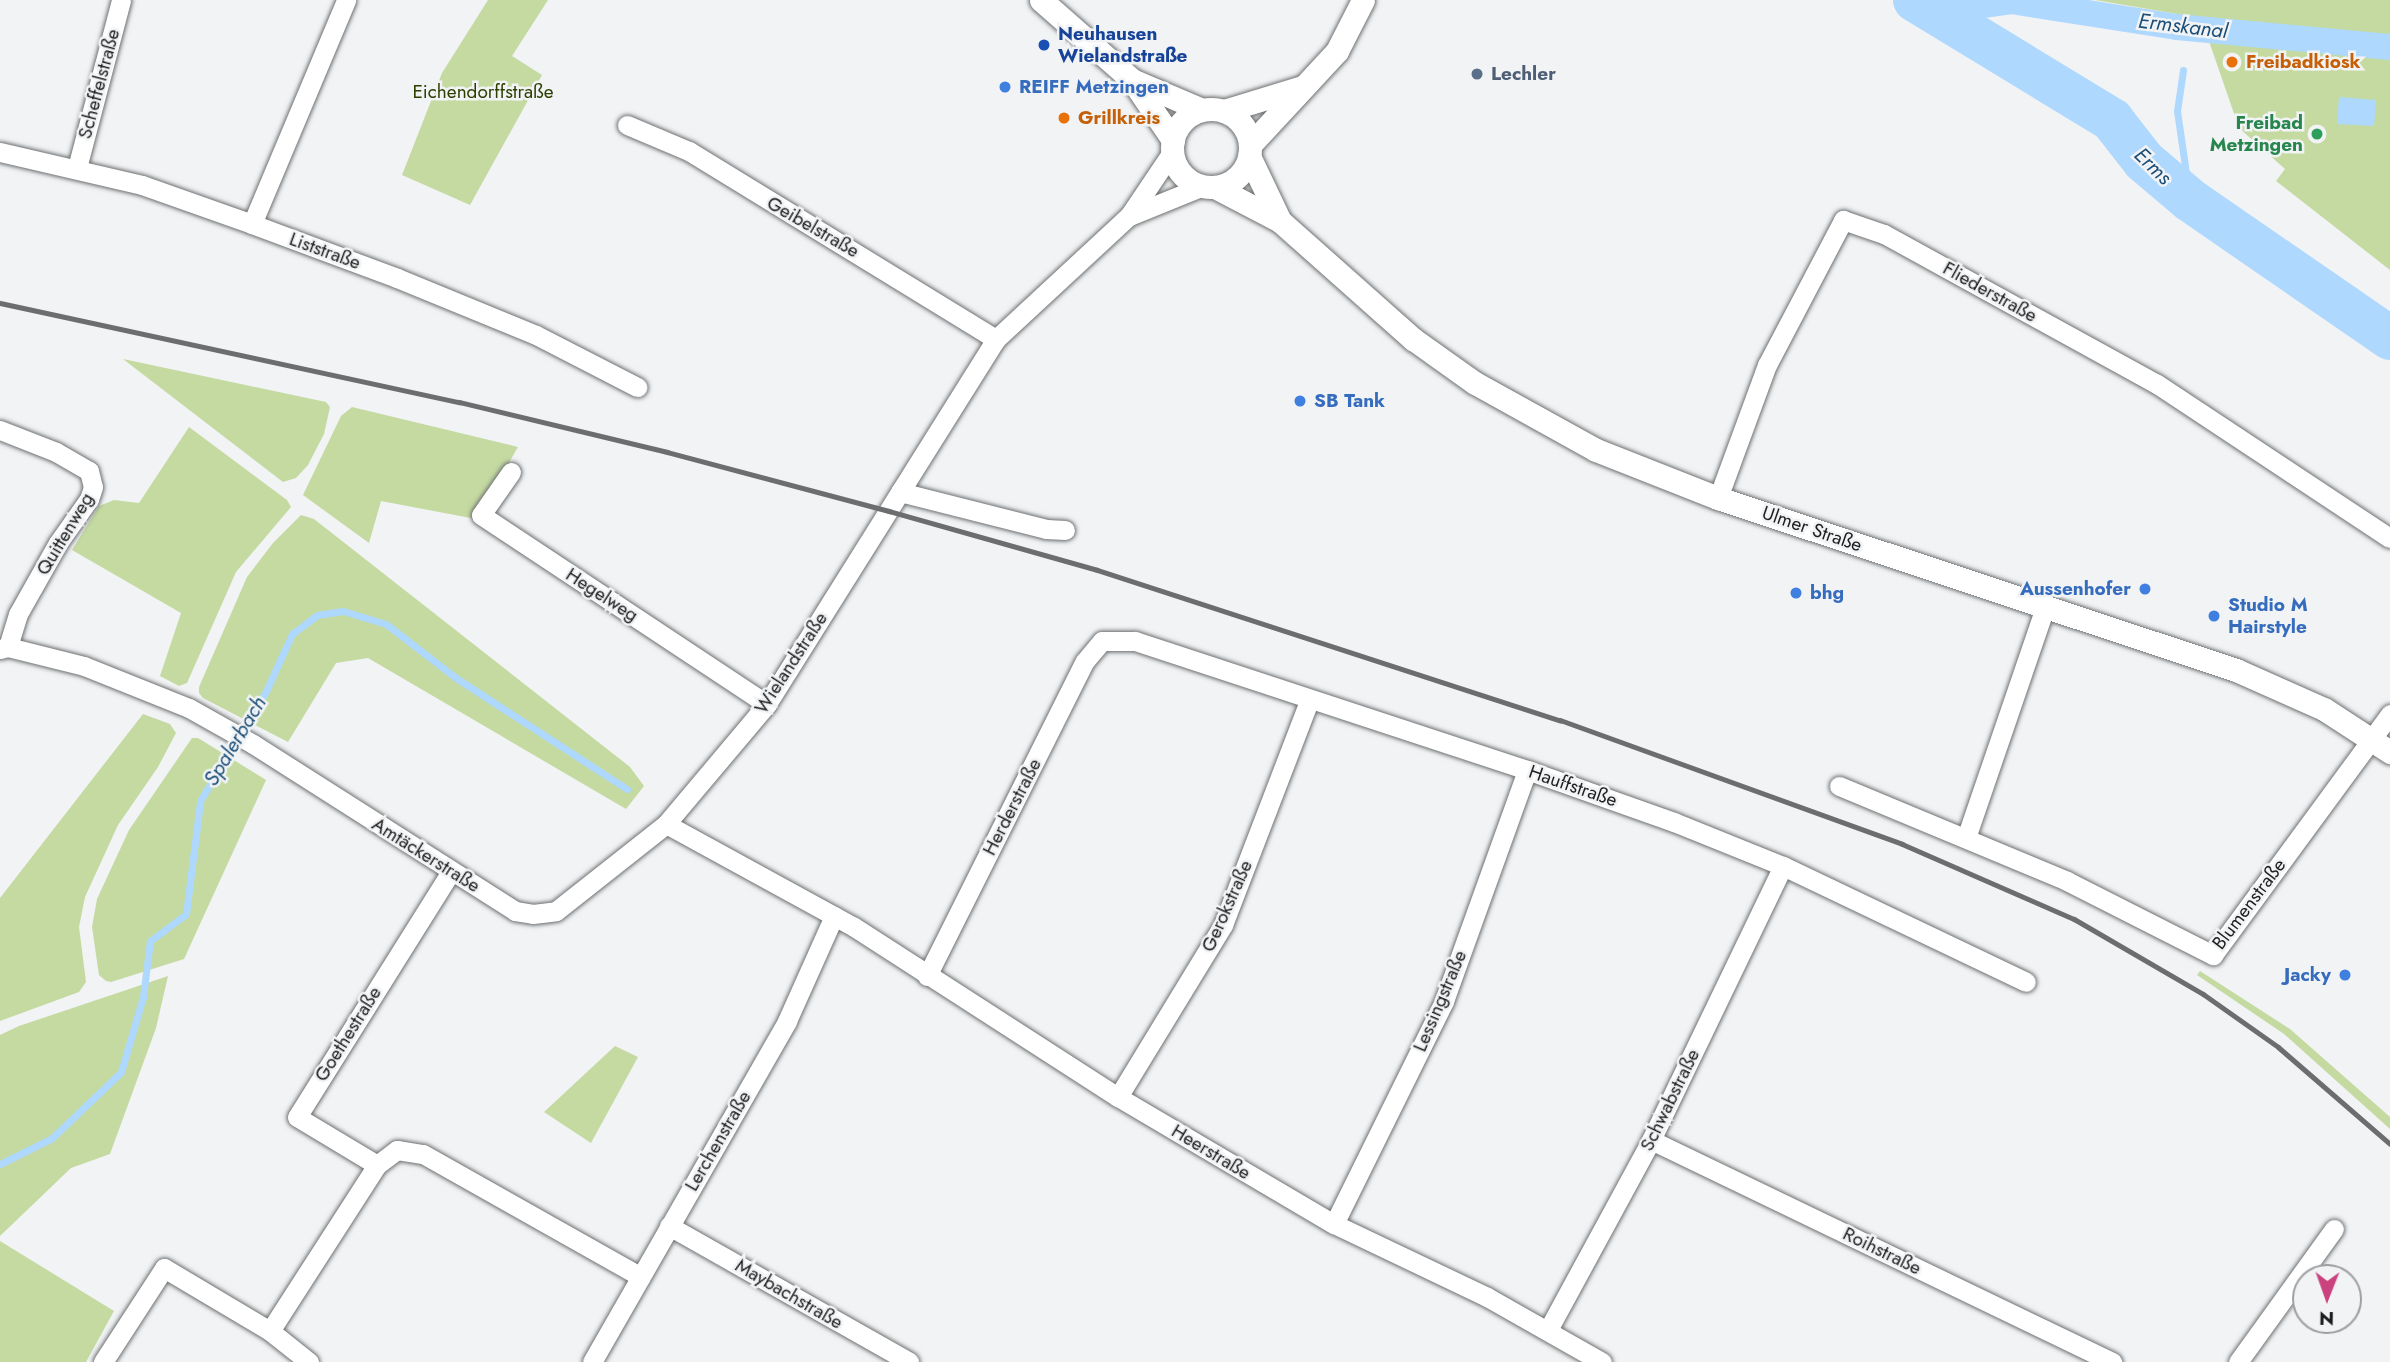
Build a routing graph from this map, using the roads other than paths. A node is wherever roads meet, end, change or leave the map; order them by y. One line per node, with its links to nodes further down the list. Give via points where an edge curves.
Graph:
1 (121, 0): 12 (street, Scheffelstraße)
2 (346, 0): 16 (street)
3 (1041, 0): 5 (street)
4 (1363, 0): 6 (street, via 1337,51)
5 (1132, 80): 7 (street); 9 (street, Ulmer Straße)
6 (1305, 86): 7 (street); 10 (street)
7 (1213, 111): 9 (street, via 1183,121); 10 (street, Ulmer Straße, via 1242,124)
8 (627, 125): 17 (street, Geibelstraße, via 689,151)
9 (1172, 146): 13 (street, Ulmer Straße, via 1182,174); 14 (street, Wielandstraße)
10 (1250, 151): 13 (street, via 1237,177); 15 (street, Ulmer Straße)
11 (0, 152): 12 (street, Liststraße)
12 (77, 168): 16 (street, Liststraße, via 142,185)
13 (1209, 186): 14 (street, Wielandstraße); 15 (street, Ulmer Straße)
14 (1129, 216): 17 (street, Wielandstraße)
15 (1280, 221): 22 (street, Ulmer Straße, via 1413,339 1475,383 1596,450)
16 (252, 224): 18 (street, Liststraße, via 536,335)
17 (996, 338): 21 (street, Wielandstraße)
18 (637, 387)
19 (0, 430): 27 (street, Quittenweg, via 89,471 93,487 18,614)
20 (511, 472): 29 (street, Hegelweg, via 481,515)
21 (900, 492): 23 (street); 29 (street, Wielandstraße)
22 (1718, 498): 24 (street, Fliederstraße, via 1767,365 1843,219 1884,234 2157,384); 25 (street, Ulmer Straße)
23 (1065, 530)
24 (2390, 538)
25 (2046, 604): 31 (street, Ulmer Straße, via 2276,685); 36 (street)
26 (1102, 641): 28 (street, Hauffstraße, via 1135,641); 40 (street, Herderstraße, via 1085,660)
27 (4, 648): 38 (street, Amtäckerstraße, via 84,666 189,708 253,744)
28 (1309, 701): 33 (street, Hauffstraße); 42 (street, Gerokstraße, via 1223,925)
29 (767, 704): 35 (street, Wielandstraße)
30 (2390, 714): 31 (street)
31 (2372, 737): 32 (street, Ulmer Straße); 36 (street, Blumenstraße, via 2213,955 2067,881)
32 (2390, 752)
33 (1527, 770): 37 (street, Hauffstraße); 45 (street, Lessingstraße, via 1444,1001)
34 (1839, 786): 36 (street, Blumenstraße)
35 (666, 824): 38 (street, Amtäckerstraße, via 556,911 515,911); 39 (street)
36 (1966, 838)
37 (1783, 866): 41 (street, Hauffstraße); 43 (street, Schwabstraße)
38 (450, 873): 44 (street, Goethestraße, via 297,1117)
39 (834, 916): 40 (street, Heerstraße); 46 (street, Lerchenstraße, via 787,1021)
40 (927, 976): 42 (street, Heerstraße)
41 (2026, 982)
42 (1118, 1097): 45 (street, Heerstraße)
43 (1651, 1140): 49 (street, Schwabstraße); 56 (street, Roihstraße)
44 (377, 1165): 48 (street, via 397,1150 423,1154); 50 (street)
45 (1334, 1224): 49 (street, Heerstraße)
46 (669, 1226): 48 (street, Lerchenstraße); 54 (street, Maybachstraße)
47 (2334, 1229): 57 (street)
48 (640, 1277): 53 (street, Lerchenstraße)
49 (1548, 1330): 55 (street, Heerstraße)
50 (270, 1332): 51 (street, via 164,1268); 52 (street)
51 (103, 1362)
52 (309, 1362)
53 (592, 1362)
54 (909, 1362)
55 (1602, 1362)
56 (2112, 1362)
57 (2238, 1362)

